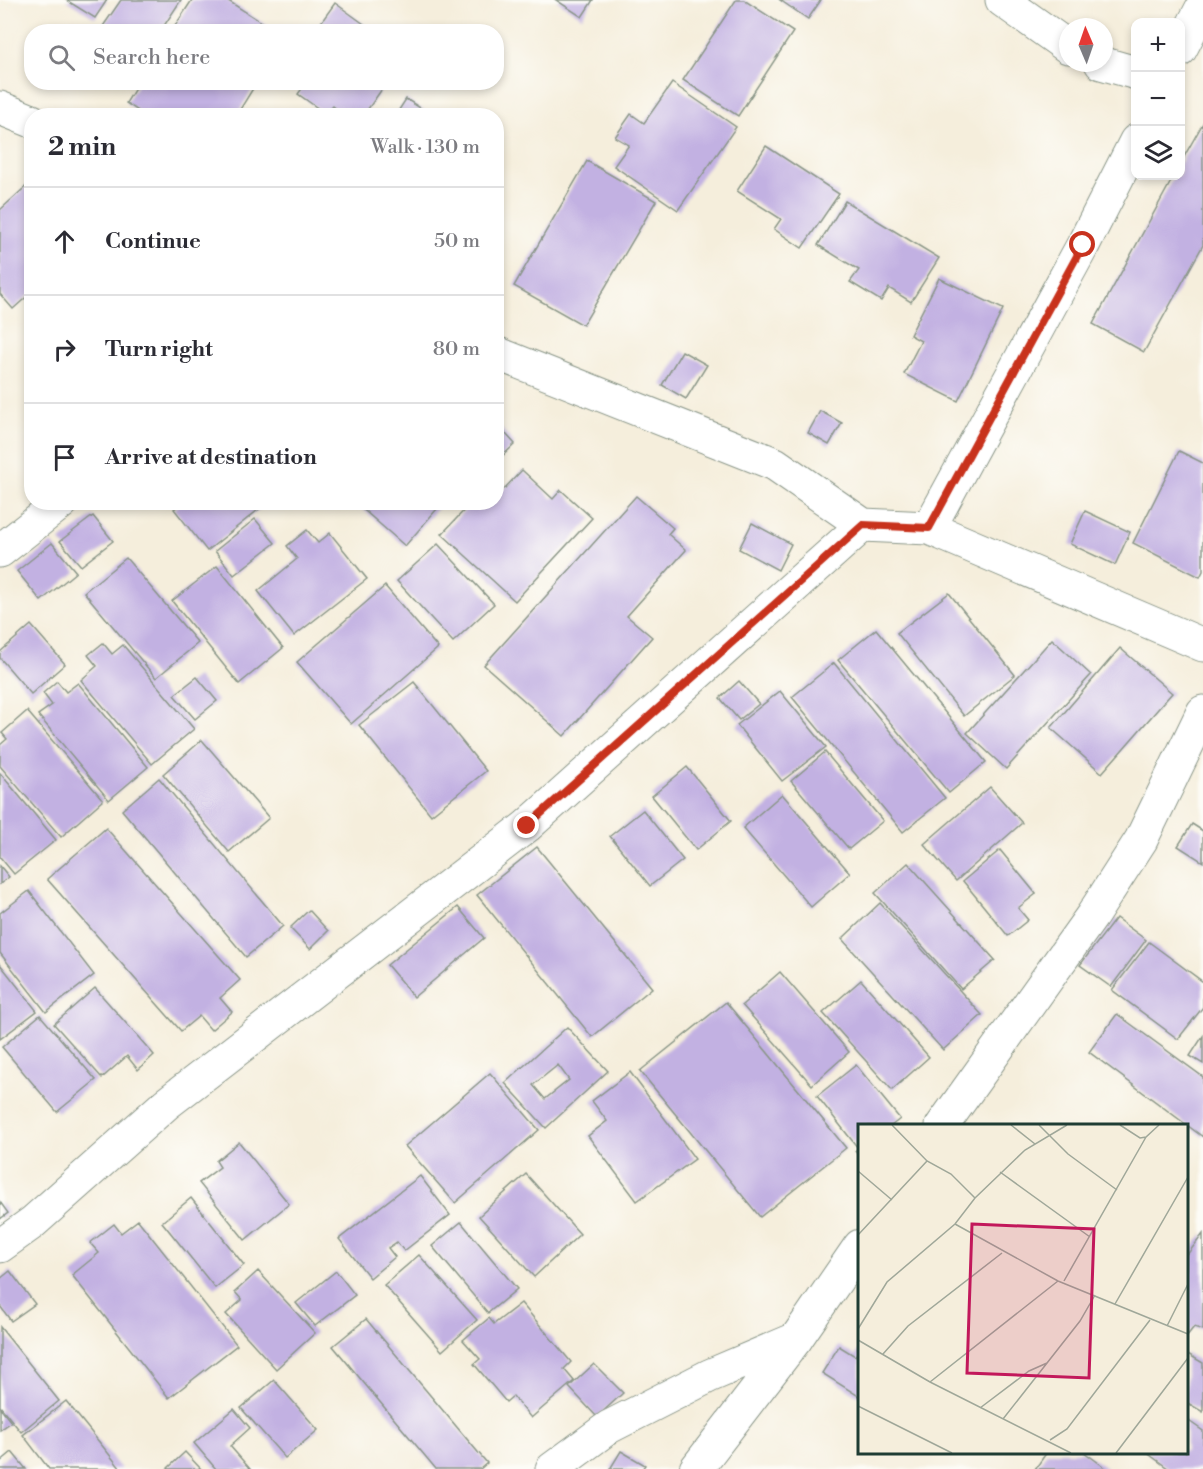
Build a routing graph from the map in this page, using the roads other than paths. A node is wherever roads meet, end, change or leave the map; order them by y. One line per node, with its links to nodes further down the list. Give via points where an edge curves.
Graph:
1 (1002, 0): 3 (street)
2 (1203, 6): 4 (street)
3 (1059, 41)
4 (1185, 41)
5 (1113, 66): 6 (street)
6 (1132, 72)
7 (0, 108): 8 (street)
8 (24, 118)
9 (1131, 151): 13 (street)
10 (504, 356): 12 (street, via 775,464)
11 (52, 510): 14 (street)
12 (863, 525): 13 (street); 18 (street, via 527,826 166,1104 32,1223)
13 (929, 528): 15 (street)
14 (0, 551)
15 (1203, 645)
16 (1203, 712): 17 (street, via 1141,840 1111,888)
17 (943, 1124)
18 (0, 1246)
19 (858, 1249): 20 (street)
20 (796, 1339): 21 (street, via 709,1376 609,1427); 22 (street)
21 (552, 1469)
22 (696, 1469)

